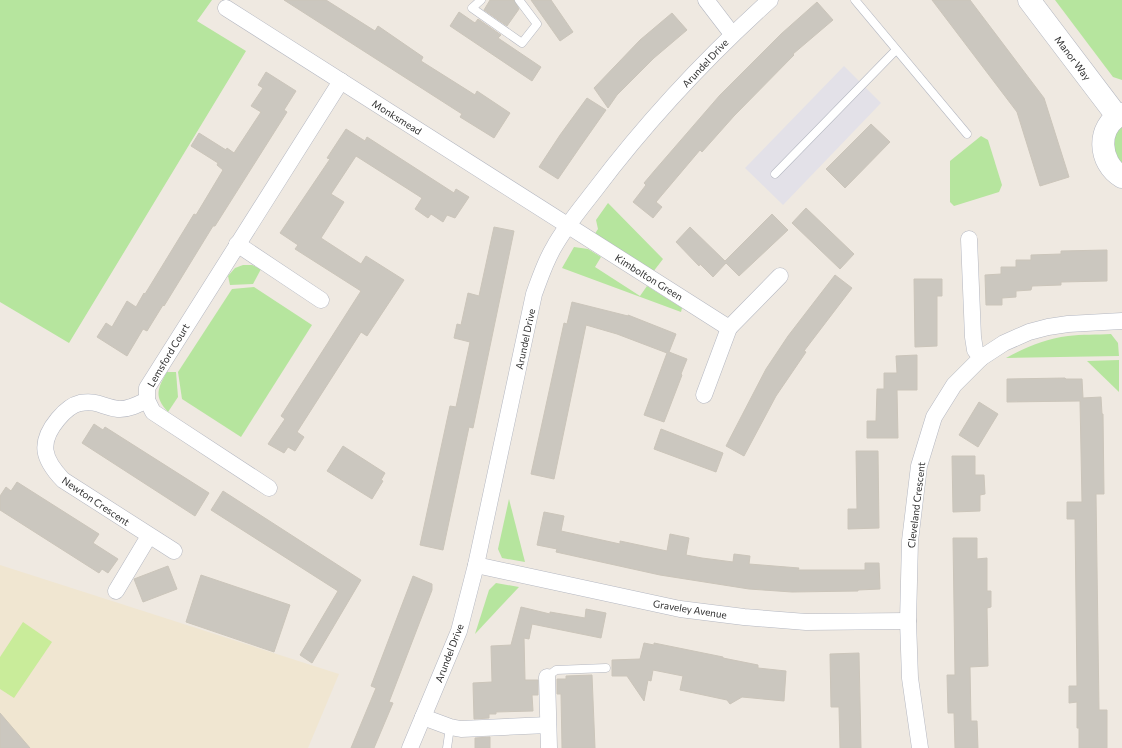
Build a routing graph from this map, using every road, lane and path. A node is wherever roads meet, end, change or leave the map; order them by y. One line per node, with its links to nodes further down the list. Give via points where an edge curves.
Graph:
1 (481, 0): 2 (lane, via 472,8 522,44 538,24)
2 (519, 0)
3 (706, 0): 8 (street)
4 (770, 0): 8 (street, Arundel Drive)
5 (855, 0): 9 (lane)
6 (1030, 0): 11 (street, Manor Way)
7 (226, 8): 10 (street, Monksmead)
8 (732, 34): 15 (street, Arundel Drive, via 656,115)
9 (896, 50): 12 (lane); 13 (lane)
10 (341, 81): 15 (street, Monksmead); 17 (street, Lemsford Court)
11 (1120, 115): 14 (street, via 1110,123 1104,133 1102,144 1108,165)
12 (967, 134)
13 (775, 174)
14 (1122, 177)
15 (568, 226): 21 (street, Kimbolton Green); 28 (street, Arundel Drive, via 554,246 534,294)
16 (969, 239): 22 (street, via 973,337 975,350)
17 (237, 244): 19 (street); 24 (street, Lemsford Court, via 153,378 148,388)
18 (780, 276): 21 (street)
19 (321, 300)
20 (1122, 321): 22 (street, Cleveland Crescent, via 1048,327 1004,343)
21 (729, 328): 23 (street)
22 (981, 358): 30 (street, Cleveland Crescent, via 954,385 934,417 919,466 910,541)
23 (704, 395)
24 (147, 400): 25 (street, Lemsford Court, via 153,412 163,420); 26 (street, Newton Crescent, via 119,409 94,402 78,404 62,413 49,429 45,442 46,456 52,468 63,480)
25 (269, 488)
26 (149, 536): 27 (street, Newton Crescent); 29 (street)
27 (174, 551)
28 (476, 565): 30 (street, Graveley Avenue, via 680,609 744,618 806,622); 33 (street, Arundel Drive, via 459,631)
29 (116, 591)
30 (908, 621): 39 (street, Cleveland Crescent, via 910,678)
31 (606, 668): 32 (lane, via 556,670)
32 (548, 677): 34 (street)
33 (423, 716): 35 (street); 36 (street, Arundel Drive)
34 (548, 725): 35 (street, via 461,729); 38 (street)
35 (450, 727): 37 (lane)
36 (410, 748)
37 (447, 748)
38 (549, 748)
39 (920, 748)

